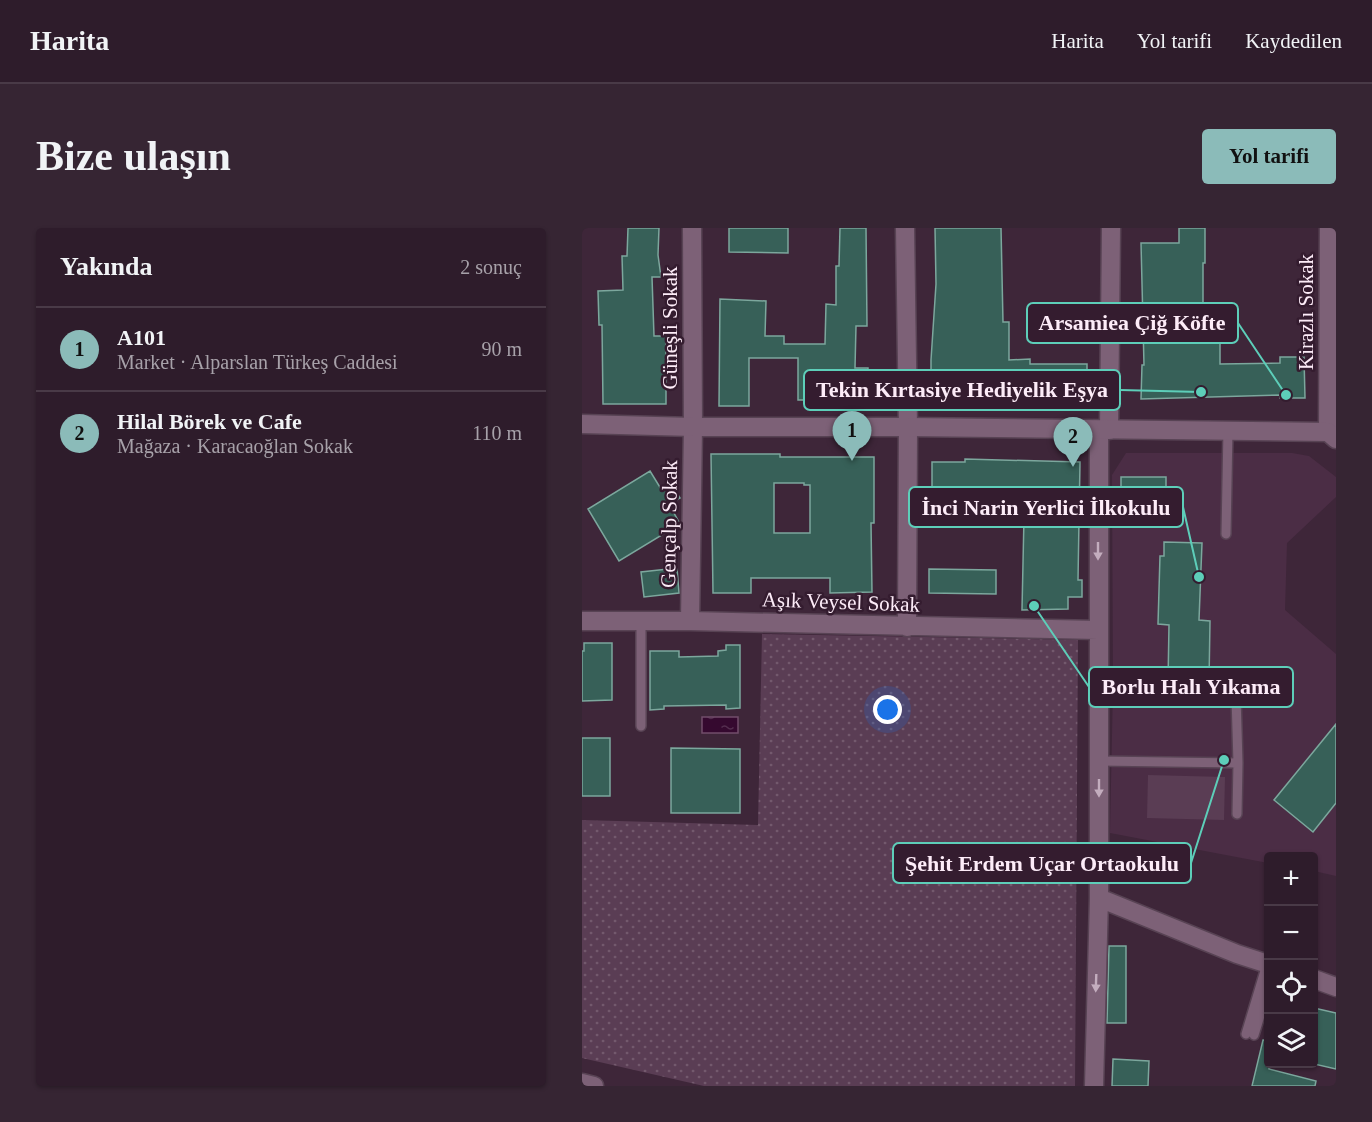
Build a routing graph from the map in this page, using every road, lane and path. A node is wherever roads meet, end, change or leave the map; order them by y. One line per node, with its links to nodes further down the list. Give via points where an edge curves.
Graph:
1 (692, 228): 7 (street, Güneşli Sokak)
2 (905, 228): 8 (street)
3 (1111, 228): 9 (street)
4 (1329, 228): 5 (street, Kirazlı Sokak)
5 (1332, 262): 11 (street, Kirazlı Sokak)
6 (582, 424): 7 (street)
7 (693, 427): 8 (street); 14 (street, Gençalp Sokak)
8 (909, 427): 9 (street); 16 (street)
9 (1104, 430): 10 (street); 17 (street, one-way to 17)
10 (1228, 430): 11 (street); 12 (lane)
11 (1332, 435)
12 (1226, 534)
13 (582, 621): 15 (street, Aşık Veysel Sokak)
14 (690, 621): 15 (street, Aşık Veysel Sokak); 16 (street, Aşık Veysel Sokak)
15 (641, 622): 19 (lane)
16 (907, 627): 17 (street, Aşık Veysel Sokak)
17 (1098, 630): 20 (street)
18 (1236, 696): 21 (lane)
19 (641, 726)
20 (1099, 761): 21 (lane); 23 (street, one-way to 23)
21 (1238, 763): 22 (lane)
22 (1237, 814)
23 (1099, 898): 24 (street); 31 (street, one-way to 31)
24 (1264, 963)
25 (1264, 980): 28 (lane, via 1250,1035)
26 (1318, 980): 27 (street)
27 (1336, 987)
28 (1264, 1002)
29 (582, 1083): 30 (street)
30 (594, 1086)
31 (1094, 1086)

